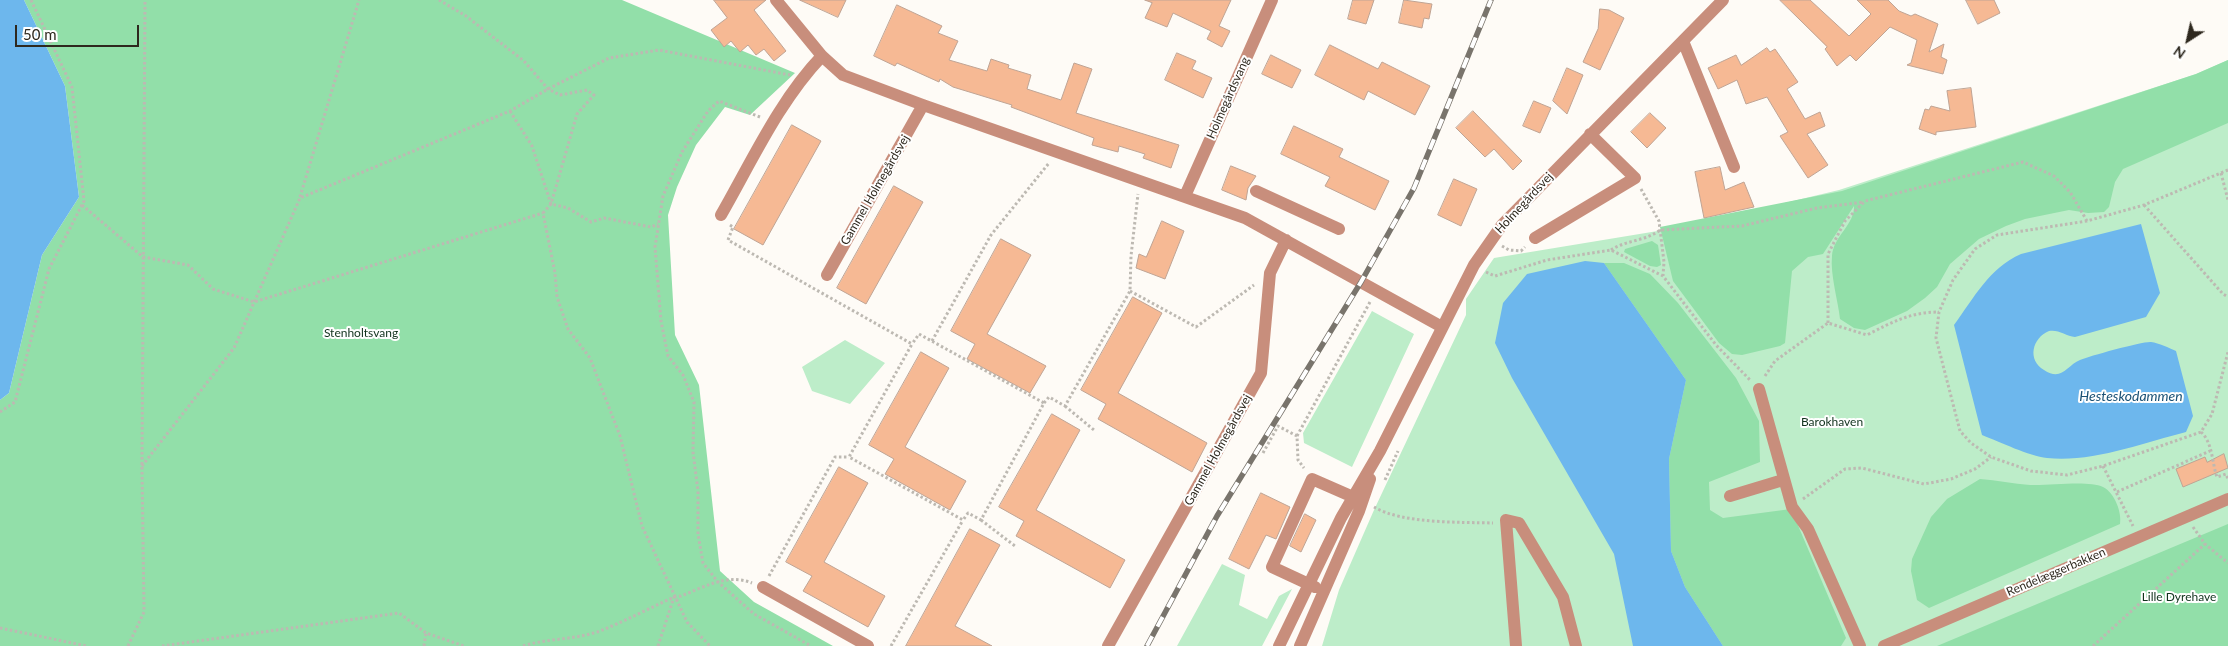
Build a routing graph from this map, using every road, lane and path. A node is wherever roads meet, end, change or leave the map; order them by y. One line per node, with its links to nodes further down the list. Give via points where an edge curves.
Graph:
1 (31, 0): 28 (path, via 72,87)
2 (145, 0): 40 (path)
3 (359, 0): 24 (path)
4 (439, 0): 11 (path, via 466,16 524,61)
5 (776, 0): 9 (street)
6 (1272, 0): 23 (street, Holmegårdsvang)
7 (1723, 0): 8 (street, Holmegårdsvej)
8 (1683, 41): 15 (street, Holmegårdsvej); 17 (street)
9 (822, 56): 10 (street); 12 (street, via 843,75)
10 (802, 77): 11 (path, via 659,50 609,58); 14 (street)
11 (548, 89): 13 (path); 27 (path, via 560,96 587,90 594,95 577,114)
12 (923, 105): 16 (street); 41 (street, Gammel Holmegårdsvej)
13 (510, 111): 24 (path); 27 (path, via 532,146)
14 (774, 122): 31 (street); 33 (path, via 719,101 708,111 682,152 663,196)
15 (1590, 134): 20 (street); 38 (street, Holmegårdsvej)
16 (1058, 152): 21 (street); 52 (path, via 991,234)
17 (1734, 168)
18 (2228, 170): 19 (path)
19 (2221, 173): 25 (path); 29 (path)
20 (1635, 178): 35 (path, via 1659,221); 36 (street)
21 (1140, 182): 23 (street); 45 (path)
22 (1256, 192): 34 (street)
23 (1185, 196): 37 (street, via 1245,218)
24 (300, 198): 48 (path)
25 (2228, 200)
26 (1865, 202): 32 (path, via 2023,162 2054,176 2070,192); 35 (path, via 1817,208 1742,226); 50 (path, via 1845,221 1828,254)
27 (551, 204): 30 (path); 33 (path, via 568,208 591,222 604,218 651,227)
28 (82, 205): 40 (path); 58 (path, via 49,269 15,402)
29 (2144, 206): 32 (path); 47 (path)
30 (543, 213): 48 (path); 88 (path, via 557,297 568,329 590,358 620,436 642,526)
31 (721, 215): 53 (path, via 732,227 728,240)
32 (2087, 221): 49 (path, via 1997,235 1974,249 1953,280)
33 (658, 224): 84 (path, via 655,247 661,321 668,356 683,375 694,402 693,452 698,491 698,534 703,563)
34 (1339, 229)
35 (1660, 230): 39 (path); 43 (path)
36 (1535, 238): 38 (path, via 1521,251 1508,250)
37 (1286, 240): 46 (street); 102 (street, Gammel Holmegårdsvej, via 1270,273 1262,373)
38 (1490, 240): 51 (street, Holmegårdsvej)
39 (1611, 250): 42 (path, via 1547,260); 43 (path)
40 (144, 258): 48 (path, via 188,265 213,289); 66 (path)
41 (827, 275)
42 (1495, 276)
43 (1663, 276): 55 (path, via 1716,345)
44 (1258, 278): 45 (path, via 1253,286 1196,327)
45 (1130, 291): 57 (path)
46 (1377, 291): 51 (street); 61 (path)
47 (2228, 297)
48 (254, 302): 66 (path, via 234,348)
49 (1939, 312): 50 (path, via 1898,318 1868,335); 64 (path, via 1936,338 1960,431)
50 (1828, 323): 55 (path, via 1775,361)
51 (1442, 327): 74 (street, Holmegårdsvej, via 1380,451)
52 (932, 341): 53 (path, via 919,334); 56 (path)
53 (912, 344): 65 (path)
54 (2228, 352): 60 (path, via 2212,414)
55 (1759, 389): 70 (street)
56 (1044, 403): 57 (path, via 1049,396); 78 (path)
57 (1065, 406): 59 (path)
58 (0, 412)
59 (1094, 430)
60 (2201, 432): 62 (path); 67 (path)
61 (1297, 436): 63 (path, via 1278,426); 68 (path, via 1298,460)
62 (2210, 451): 69 (path, via 2217,477 2226,474); 71 (path)
63 (1263, 453)
64 (1991, 456): 67 (path, via 2031,471 2067,475); 75 (path, via 1975,469 1951,479 1924,484 1862,468 1845,469)
65 (849, 457): 77 (path); 86 (path, via 835,457)
66 (142, 466): 92 (path, via 144,612)
67 (2103, 466): 71 (path)
68 (1312, 479): 74 (street); 85 (street, via 1272,567)
69 (2228, 479)
70 (1783, 480): 72 (street); 75 (street)
71 (2116, 492): 80 (path)
72 (1730, 496)
73 (2228, 499): 76 (street, Rendelæggerbakken)
74 (1363, 501): 79 (path, via 1386,514 1440,521); 85 (street, Holmegårdsvej); 87 (street, Holmegårdsvej)
75 (1792, 507): 107 (street, via 1808,529)
76 (2187, 518): 80 (street, Rendelæggerbakken); 81 (path)
77 (963, 520): 78 (path, via 968,513); 101 (path)
78 (980, 520): 82 (path)
79 (1506, 523): 105 (street); 106 (street, via 1506,520 1519,523 1563,597)
80 (2139, 536): 108 (street, Rendelæggerbakken)
81 (2205, 544): 83 (path); 109 (path)
82 (1015, 546)
83 (2228, 563)
84 (718, 582): 86 (path, via 742,579); 88 (path); 99 (path, via 754,614)
85 (1309, 584): 87 (street); 103 (street, Holmegårdsvej)
86 (763, 587): 100 (street)
87 (1324, 591): 104 (street, Holmegårdsvej)
88 (674, 597): 96 (path, via 599,631); 97 (path); 98 (path, via 687,622)
89 (0, 628): 91 (path)
90 (426, 634): 93 (path, via 399,613); 94 (path); 95 (path)
91 (87, 646)
92 (128, 646)
93 (162, 646)
94 (424, 646)
95 (464, 646)
96 (523, 646)
97 (658, 646)
98 (710, 646)
99 (811, 646)
100 (868, 646)
101 (891, 646)
102 (1108, 646)
103 (1279, 646)
104 (1300, 646)
105 (1516, 646)
106 (1576, 646)
107 (1860, 646)
108 (1884, 646)
109 (2093, 646)

